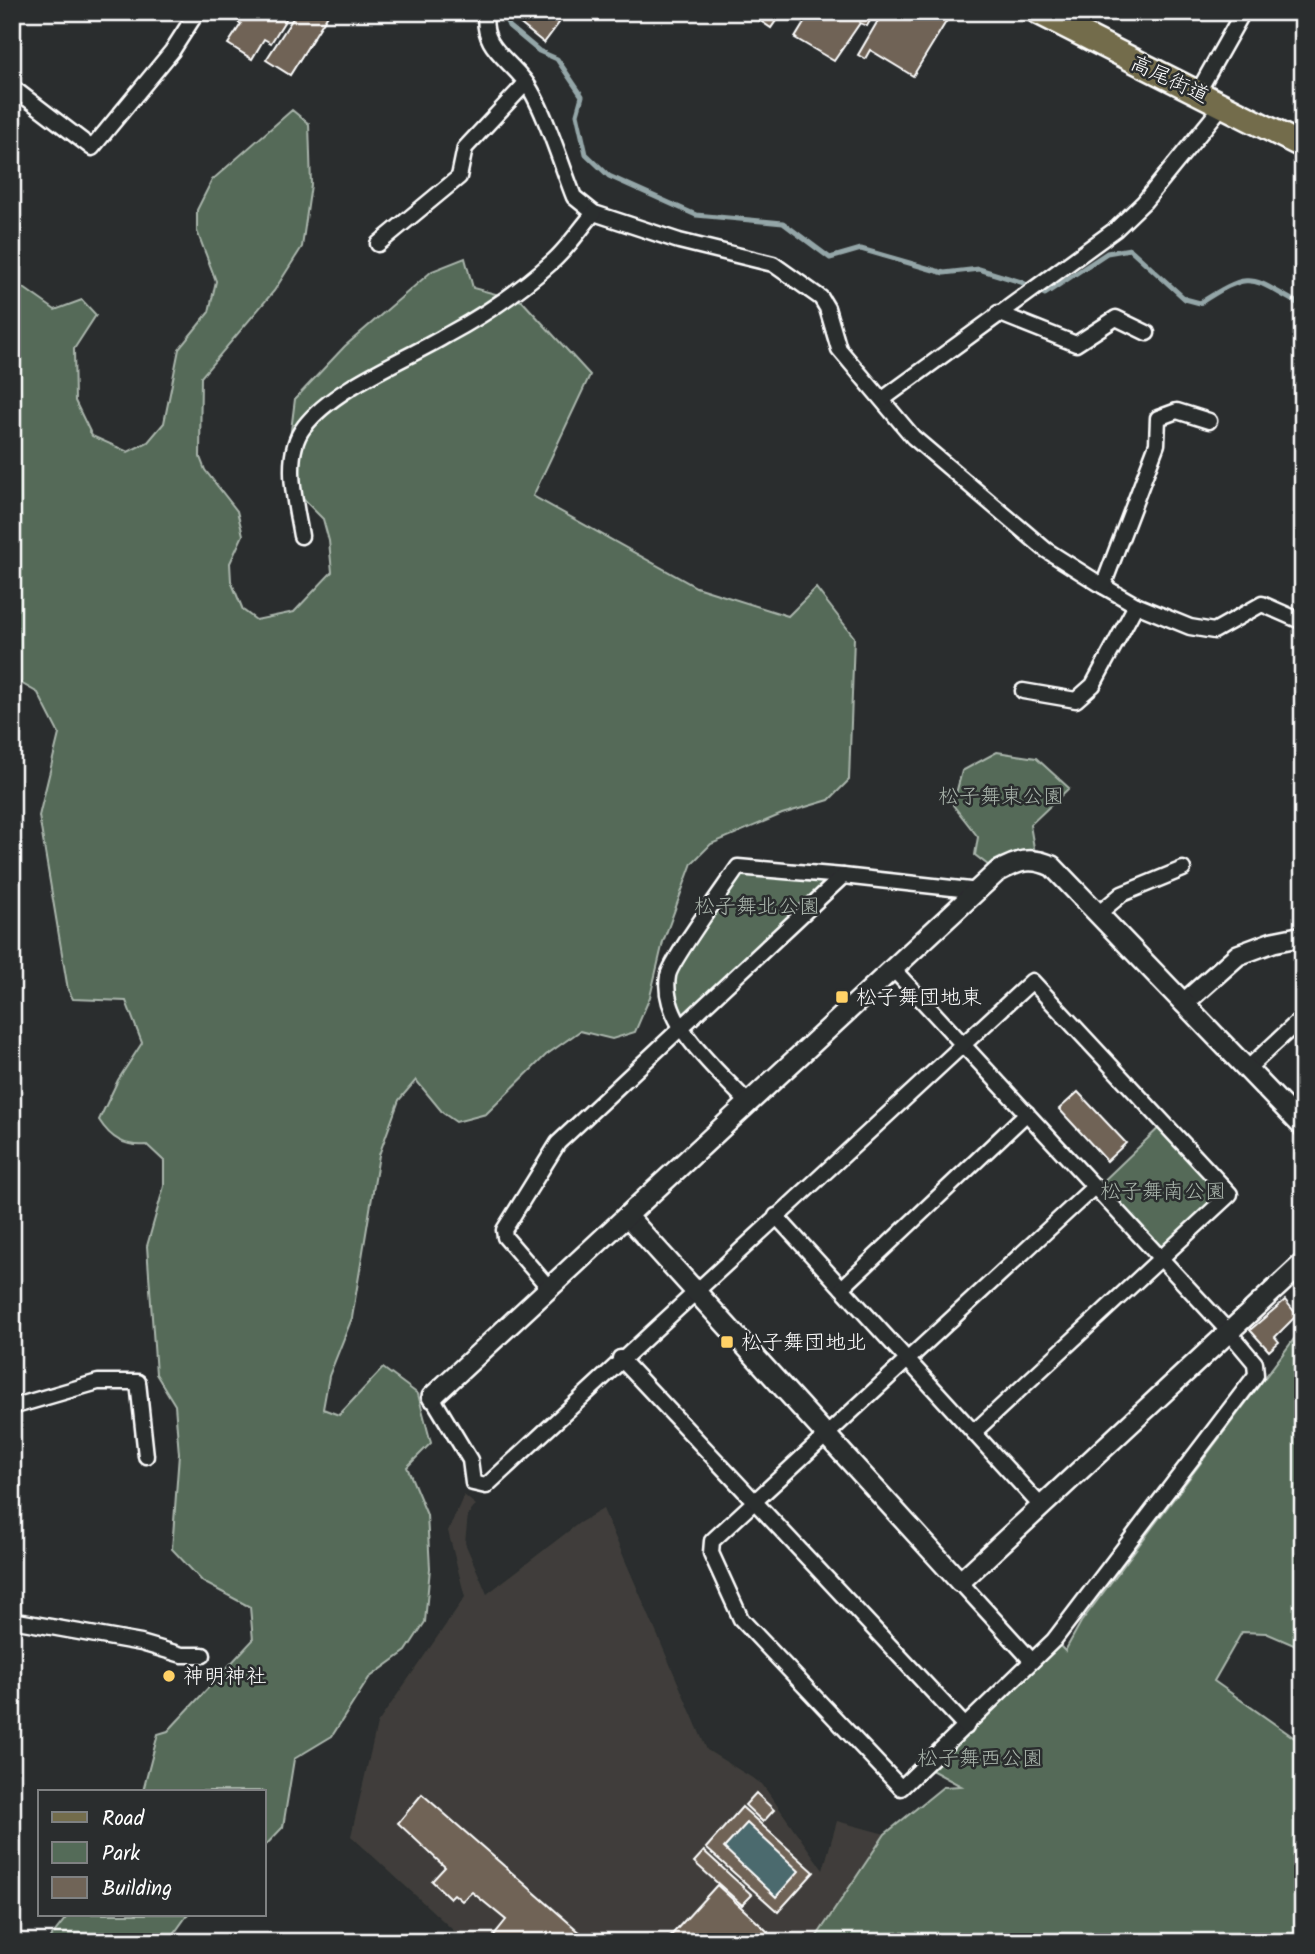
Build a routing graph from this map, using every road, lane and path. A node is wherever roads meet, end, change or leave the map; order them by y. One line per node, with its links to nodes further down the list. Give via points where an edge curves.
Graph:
1 (197, 12): 6 (street, via 172,51 92,148)
2 (486, 12): 5 (street, via 484,29 490,42)
3 (1038, 12): 7 (main road, 高尾街道)
4 (1243, 12): 7 (street)
5 (526, 83): 10 (street, via 574,197); 11 (street, via 465,148 459,177)
6 (12, 87)
7 (1198, 92): 8 (main road, 高尾街道)
8 (1223, 104): 9 (main road, 高尾街道); 12 (street, via 1144,202 1116,229)
9 (1303, 146)
10 (594, 213): 14 (street, via 679,241 773,264 821,298 839,349); 16 (street, via 554,260 502,300 449,335 348,389 303,427 295,448 293,486)
11 (378, 244)
12 (998, 313): 13 (street, via 1076,344 1116,318); 14 (street)
13 (1147, 333)
14 (883, 399): 17 (street, via 913,437 964,483 1046,550)
15 (1209, 421): 17 (street, via 1177,411 1157,418 1157,444)
16 (301, 537)
17 (1102, 586): 18 (street)
18 (1136, 606): 19 (street, via 1190,627 1214,631 1262,604); 20 (street, via 1093,685 1076,700)
19 (1303, 622)
20 (1023, 691)
21 (1183, 869): 24 (street, via 1122,894)
22 (843, 876): 23 (street); 29 (street); 29 (street, via 738,867 667,974 668,1004)
23 (979, 891): 24 (street, via 1018,861 1037,859 1052,866); 26 (street)
24 (1098, 914): 27 (street)
25 (1303, 936): 27 (street, via 1238,955)
26 (893, 969): 30 (street); 32 (street)
27 (1184, 1003): 31 (street)
28 (1303, 1017): 31 (street)
29 (681, 1028): 32 (street); 41 (street, via 558,1143 504,1230 505,1237)
30 (963, 1044): 33 (street); 37 (street); 38 (street, via 1032,981 1176,1134 1230,1194)
31 (1247, 1069): 34 (street)
32 (748, 1103): 36 (street)
33 (1027, 1113): 35 (street); 40 (street)
34 (1303, 1127)
35 (1095, 1186): 38 (street); 45 (street)
36 (627, 1216): 41 (street); 42 (street)
37 (776, 1216): 40 (street); 42 (street)
38 (1162, 1259): 43 (street); 48 (street)
39 (1303, 1263): 43 (street)
40 (842, 1288): 45 (street)
41 (550, 1289): 46 (street)
42 (694, 1290): 44 (street); 49 (street)
43 (1229, 1332): 52 (street); 56 (street, via 1255,1363 1256,1375 1054,1640)
44 (620, 1358): 46 (street, via 486,1486 473,1483 470,1460); 51 (street)
45 (908, 1360): 48 (street); 49 (street)
46 (432, 1397)
47 (12, 1407): 50 (street, via 99,1382 138,1382)
48 (974, 1432): 52 (street)
49 (827, 1436): 51 (street); 53 (street)
50 (146, 1455)
51 (754, 1501): 57 (street); 57 (street, via 712,1541 711,1553 741,1619 752,1632 901,1788)
52 (1041, 1506): 53 (street)
53 (960, 1583): 56 (street)
54 (12, 1620): 55 (street, via 182,1655)
55 (203, 1655)
56 (1032, 1661): 57 (street)
57 (966, 1727)

